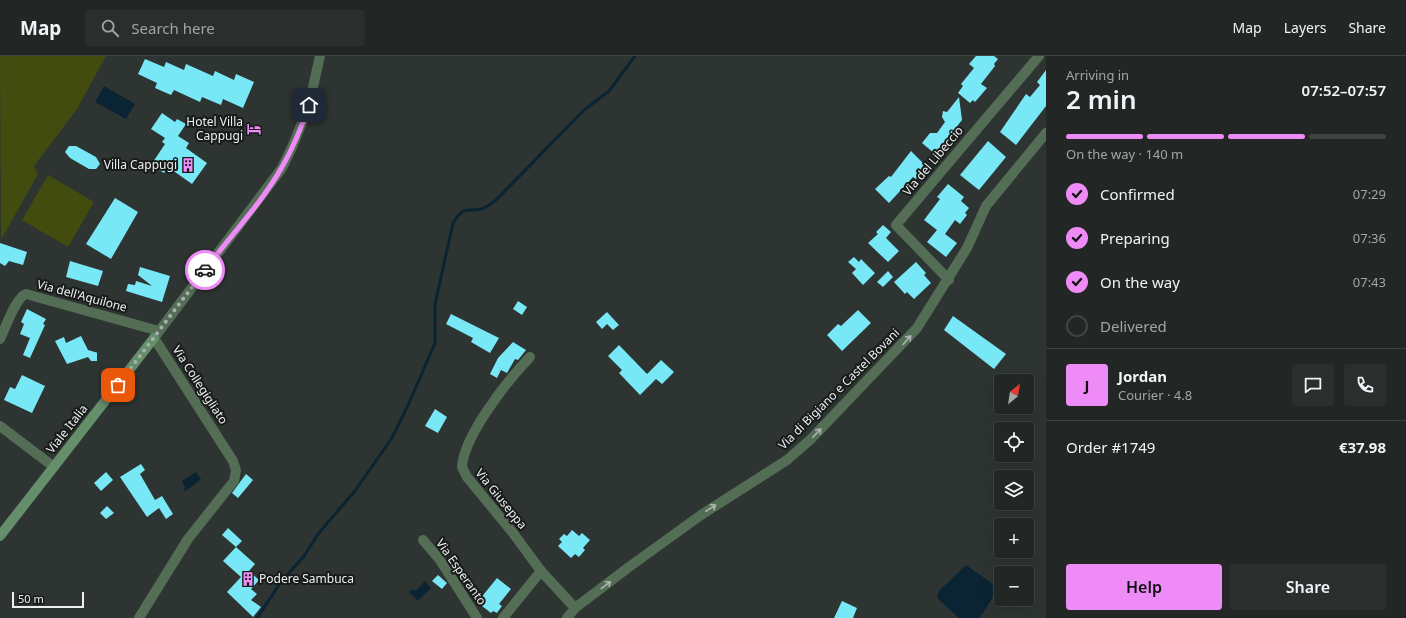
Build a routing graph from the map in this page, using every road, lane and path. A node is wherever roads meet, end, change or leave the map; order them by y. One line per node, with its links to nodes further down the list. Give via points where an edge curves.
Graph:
1 (1039, 56): 4 (street, Via del Libeccio, via 896,225)
2 (319, 59): 5 (street, via 312,96 282,168)
3 (1046, 133): 4 (street, Via di Bigiano e Castel Bovani, via 986,206 967,248)
4 (948, 280): 13 (street, Via di Bigiano e Castel Bovani, one-way to 4, via 701,515 802,448 909,338)
5 (157, 334): 6 (street, Via dell'Aquilone, via 26,294 18,301); 9 (street, Viale Italia); 14 (street, Via Collegigliato, via 233,461 236,474 231,486 188,539)
6 (0, 339)
7 (530, 357): 12 (street, Via Giuseppa, via 504,385 490,406 470,443 462,467 467,477)
8 (0, 426): 9 (street)
9 (54, 467): 10 (street, Viale Italia)
10 (0, 536)
11 (423, 540): 15 (street, Via Esperanto, via 440,560)
12 (541, 571): 13 (street, Via Giuseppa); 16 (street)
13 (575, 608): 17 (street, Via di Bigiano e Castel Bovani)
14 (139, 618)
15 (477, 618)
16 (503, 618)
17 (567, 618)

